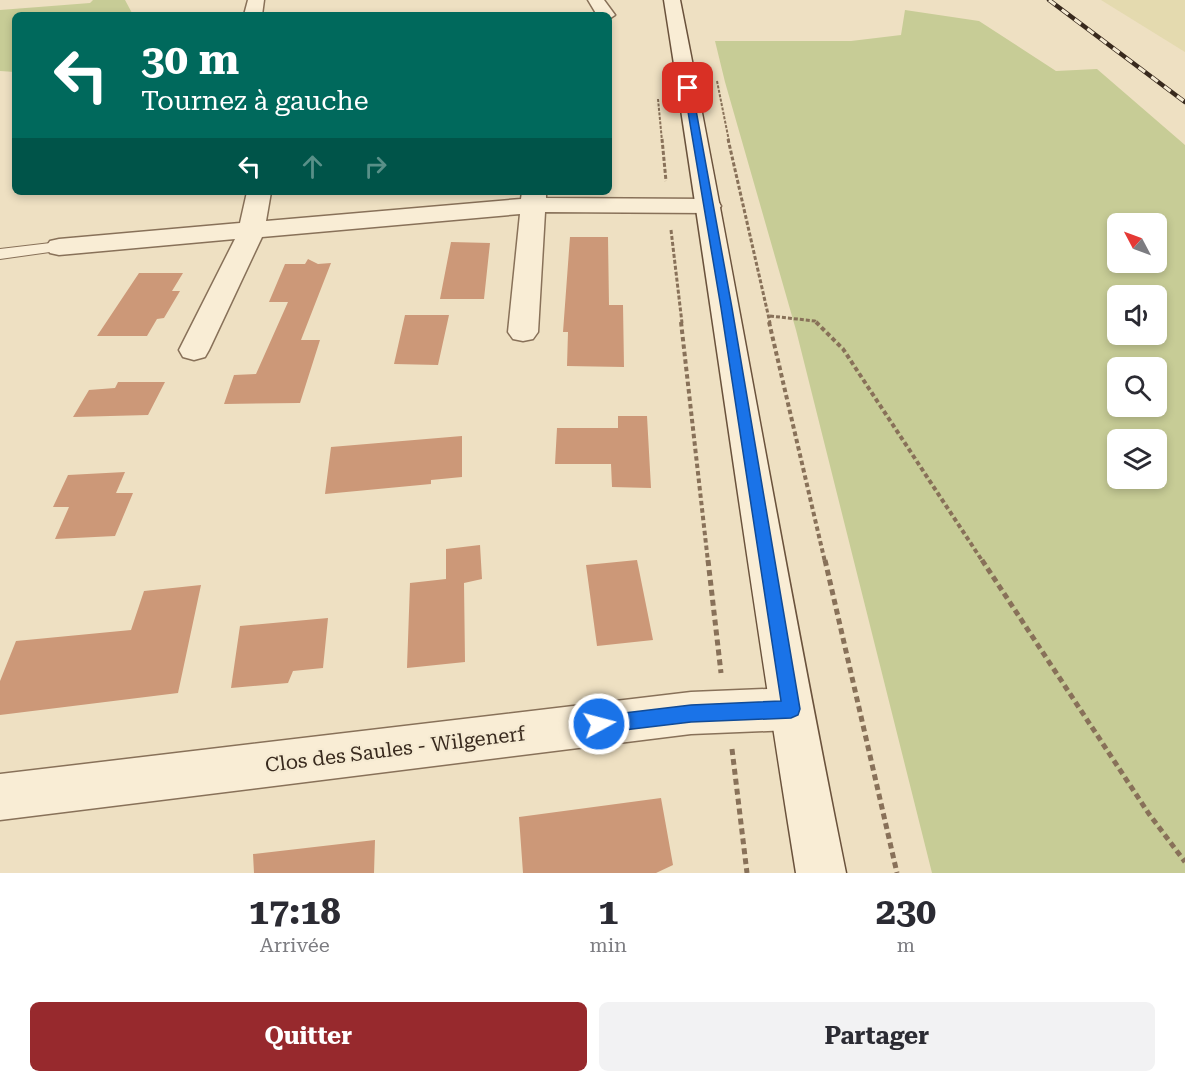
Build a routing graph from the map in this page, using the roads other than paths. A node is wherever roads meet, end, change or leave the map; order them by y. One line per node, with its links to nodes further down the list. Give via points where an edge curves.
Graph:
1 (672, 0): 4 (street)
2 (258, 195): 5 (street)
3 (533, 199): 4 (street); 5 (street); 8 (street)
4 (709, 206): 10 (street)
5 (251, 232): 6 (street); 9 (street)
6 (59, 247): 7 (lane)
7 (0, 254)
8 (523, 332)
9 (194, 350)
10 (791, 709): 11 (street, Clos des Saules - Wilgenerf, via 680,715); 12 (street)
11 (0, 797)
12 (821, 873)

